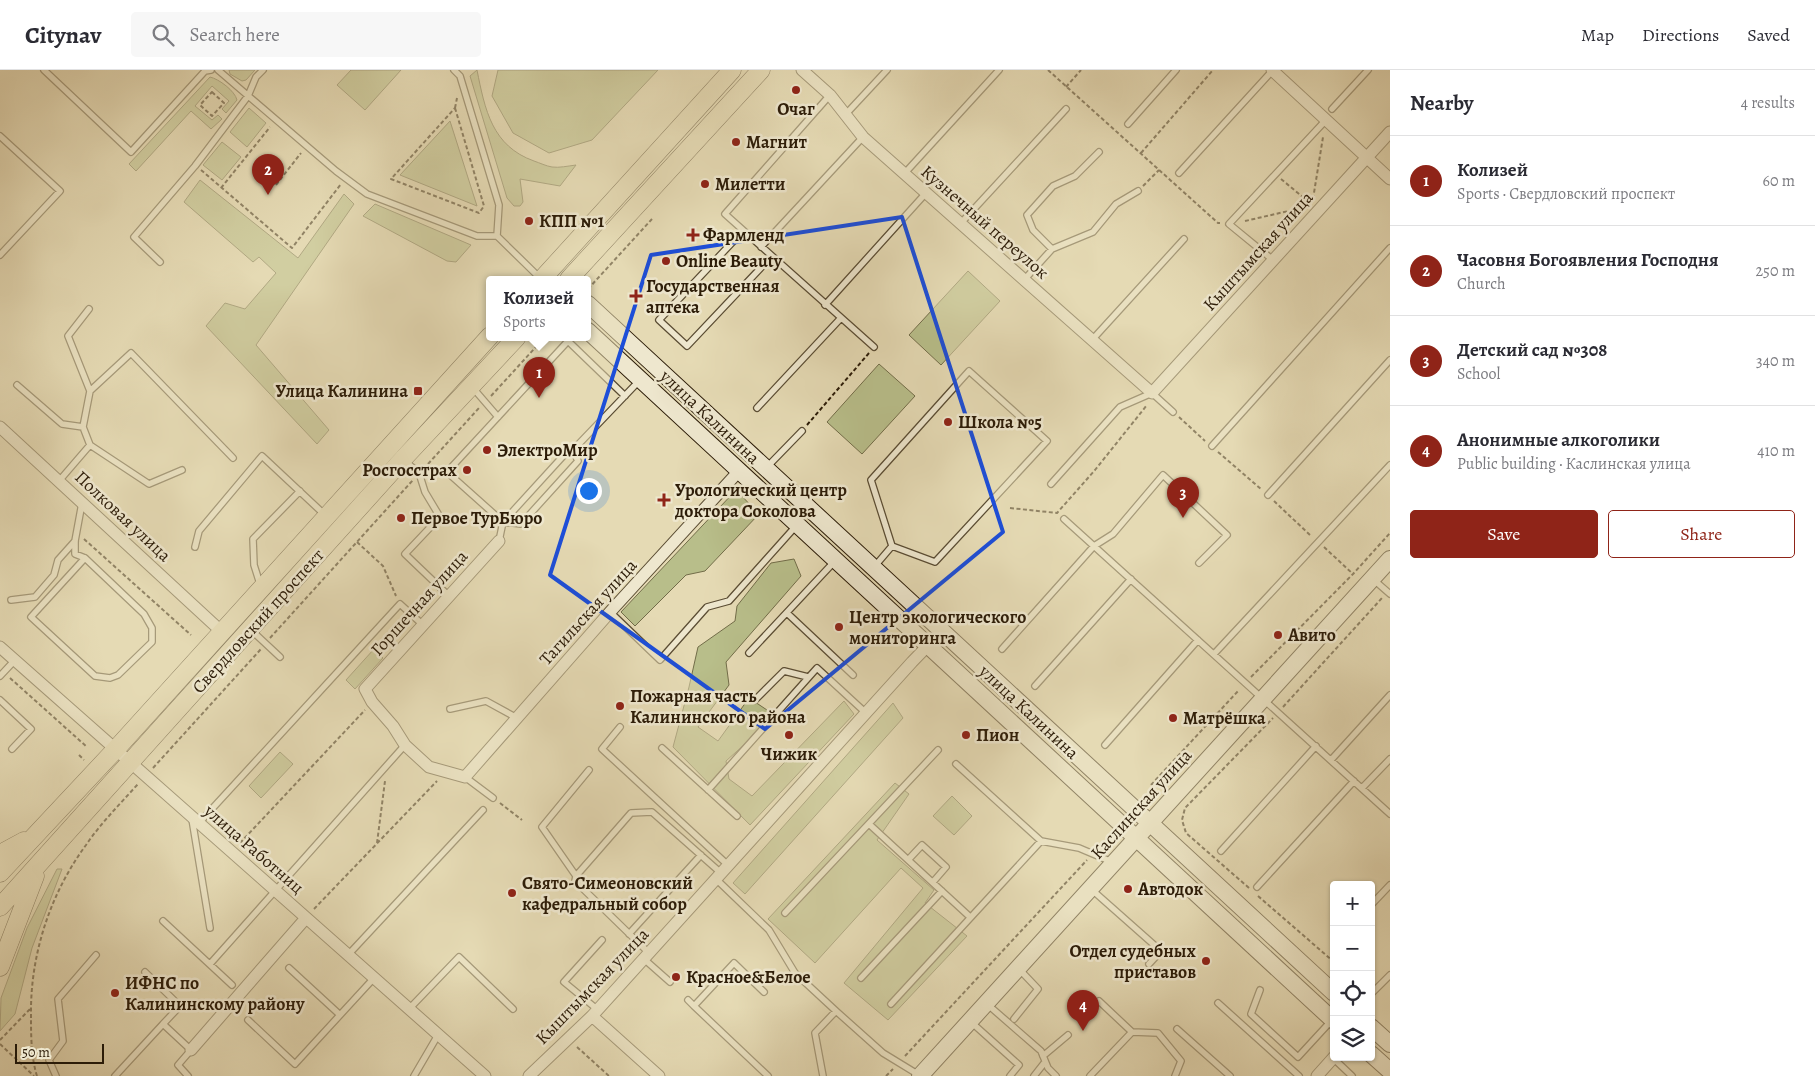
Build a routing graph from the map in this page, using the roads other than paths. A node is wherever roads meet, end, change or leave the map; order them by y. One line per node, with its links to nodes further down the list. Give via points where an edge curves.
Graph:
1 (44, 70): 2 (lane, via 131,152 206,71)
2 (212, 70)
3 (218, 70): 15 (lane)
4 (263, 70): 15 (lane)
5 (454, 70): 33 (lane, via 460,76 499,204)
6 (732, 70): 43 (main road)
7 (762, 70): 44 (main road)
8 (887, 70): 18 (lane)
9 (999, 70): 27 (lane)
10 (1176, 70): 20 (lane)
11 (1272, 70): 19 (street); 26 (lane)
12 (1368, 70): 17 (lane)
13 (807, 71): 14 (street, Кузнечный переулок)
14 (830, 95): 18 (street, Кузнечный переулок); 32 (lane, via 724,214)
15 (248, 96): 33 (lane, via 367,194 477,236); 41 (lane, via 196,166 134,237)
16 (1066, 109): 31 (lane)
17 (1332, 109)
18 (846, 114): 23 (street, Кузнечный переулок)
19 (1326, 120): 25 (street); 40 (lane, via 1228,224)
20 (1128, 124)
21 (1390, 132): 25 (street, Кыштымская улица)
22 (0, 136): 38 (lane, via 60,191)
23 (863, 137): 27 (street, Кузнечный переулок); 35 (lane)
24 (1099, 152): 37 (lane, via 1075,176 1053,186 1027,216 1033,230)
25 (1366, 157): 28 (street); 40 (street, Кыштымская улица)
26 (1179, 173)
27 (904, 174): 30 (street, Кузнечный переулок)
28 (1390, 180)
29 (1138, 191): 37 (lane, via 1116,204 1093,232)
30 (926, 193): 31 (street, Кузнечный переулок); 46 (lane)
31 (960, 224): 45 (street, Кузнечный переулок)
32 (744, 231): 35 (lane); 39 (lane, via 659,320 687,346)
33 (497, 236): 42 (lane)
34 (1184, 239): 52 (lane)
35 (761, 247): 39 (lane)
36 (1390, 248): 69 (lane)
37 (1052, 249): 45 (lane)
38 (0, 255)
39 (771, 257): 46 (lane)
40 (1274, 260): 60 (street, Кыштымская улица)
41 (160, 262)
42 (539, 276)
43 (545, 276)
44 (572, 276)
45 (1024, 280): 52 (street, Кузнечный переулок)
46 (824, 305): 49 (lane)
47 (591, 307): 74 (main road, улица Калинина)
48 (89, 309): 59 (lane, via 68,336)
49 (840, 319): 54 (lane); 62 (lane)
50 (591, 334): 56 (main road, улица Калинина)
51 (486, 340): 84 (main road, Свердловский проспект)
52 (1092, 340): 60 (street, Кузнечный переулок)
53 (512, 341): 58 (main road, Свердловский проспект)
54 (874, 347)
55 (1390, 360): 82 (lane)
56 (640, 380): 61 (lane); 77 (main road, улица Калинина)
57 (17, 385): 66 (lane, via 62,424)
58 (471, 386): 64 (lane); 72 (main road, Свердловский проспект)
59 (90, 390): 66 (lane); 71 (lane, via 131,353)
60 (1153, 394): 63 (lane); 80 (lane, via 1120,407)
61 (625, 396): 64 (lane, via 568,341); 70 (lane)
62 (757, 408)
63 (1173, 412)
64 (498, 417): 76 (lane)
65 (0, 427): 79 (street, Полковая улица)
66 (83, 427): 68 (lane)
67 (802, 431): 74 (lane)
68 (90, 445): 75 (lane, via 149,484); 79 (lane)
69 (1212, 446)
70 (573, 450): 86 (lane, via 565,454); 86 (lane, via 578,461 521,524)
71 (233, 458)
72 (404, 459): 78 (lane); 107 (main road, Свердловский проспект)
73 (1390, 465): 115 (lane)
74 (766, 468): 97 (main road, улица Калинина)
75 (182, 470)
76 (447, 472): 78 (lane); 86 (lane)
77 (739, 472): 87 (main road, улица Калинина); 104 (street, Тагильская улица)
78 (419, 473): 102 (lane, via 425,492 440,517 405,554)
79 (59, 481): 83 (street, Полковая улица)
80 (1051, 484)
81 (300, 491): 84 (lane); 92 (lane, via 262,456 199,531); 100 (lane, via 253,539 254,565)
82 (1268, 495)
83 (82, 503): 88 (lane); 109 (street, Полковая улица)
84 (326, 516): 100 (main road, Свердловский проспект)
85 (1064, 519): 91 (lane)
86 (503, 522): 89 (lane)
87 (797, 525): 95 (main road, улица Калинина); 104 (lane, via 729,601 707,607 660,660)
88 (75, 541): 93 (lane, via 75,554); 103 (lane, via 58,560 54,574 35,597)
89 (499, 541): 102 (street, Горшечная улица)
90 (892, 546): 90 (lane, via 935,562 1047,441 969,371 871,480); 97 (lane)
91 (1094, 546): 96 (lane, via 1113,534 1163,476 1227,535); 99 (lane); 113 (lane)
92 (195, 547)
93 (85, 558): 93 (lane, via 31,617 95,676 110,678 118,675 152,642 152,628 144,614)
94 (1390, 559): 98 (main road, Каслинская улица)
95 (836, 560): 105 (lane); 111 (main road, улица Калинина)
96 (1199, 563)
97 (873, 567): 108 (main road, улица Калинина)
98 (1372, 578): 101 (lane); 123 (main road, Каслинская улица)
99 (1131, 579): 110 (lane); 121 (lane)
100 (262, 588): 109 (main road, Свердловский проспект)
101 (1390, 594)
102 (449, 596): 106 (street, Горшечная улица)
103 (11, 600)
104 (610, 612): 128 (street, Тагильская улица)
105 (787, 613): 114 (lane); 119 (lane)
106 (423, 625): 130 (street, Горшечная улица, via 365,689); 150 (lane, via 400,604)
107 (250, 630): 116 (lane); 139 (main road, Свердловский проспект)
108 (942, 631): 111 (street, Кыштымская улица); 151 (main road, улица Калинина)
109 (222, 632): 135 (main road, Свердловский проспект)
110 (1198, 640): 115 (lane); 131 (lane)
111 (928, 645): 127 (street, Кыштымская улица); 154 (main road, улица Калинина)
112 (0, 647): 117 (street, улица Работниц)
113 (1002, 649)
114 (749, 653)
115 (1214, 654): 123 (lane)
116 (280, 657)
117 (14, 660): 118 (lane); 135 (street, улица Работниц)
118 (2, 674)
119 (854, 675)
120 (808, 677): 125 (lane, via 784,671); 127 (lane, via 817,668); 145 (lane)
121 (1035, 686)
122 (1390, 695): 137 (lane)
123 (1263, 699): 132 (lane); 151 (main road, Каслинская улица)
124 (0, 700): 134 (lane, via 31,728)
125 (755, 700)
126 (450, 709): 128 (lane, via 486,702)
127 (866, 713): 163 (street, Кыштымская улица)
128 (517, 718): 142 (street, Тагильская улица)
129 (620, 727): 163 (lane, via 602,749)
130 (405, 745): 142 (street, via 428,767); 168 (lane)
131 (1105, 745)
132 (1316, 746): 137 (lane); 156 (lane)
133 (662, 748): 145 (lane)
134 (12, 749)
135 (116, 749): 139 (street, улица Работниц); 153 (main road, Свердловский проспект)
136 (938, 750): 152 (lane)
137 (1331, 760): 143 (lane)
138 (1390, 760): 144 (lane)
139 (131, 762): 150 (street, улица Работниц); 160 (main road, Свердловский проспект)
140 (956, 764): 155 (lane)
141 (590, 770): 164 (lane, via 542,827)
142 (464, 777): 146 (lane)
143 (1354, 781): 144 (lane); 167 (lane)
144 (1362, 788): 148 (lane)
145 (708, 790): 149 (lane)
146 (493, 798)
147 (483, 810): 181 (lane)
148 (1390, 814)
149 (737, 816)
150 (195, 820): 168 (street, улица Работниц); 177 (lane)
151 (1150, 823): 154 (main road, Каслинская улица); 194 (main road, улица Калинина)
152 (869, 824): 159 (lane); 173 (lane)
153 (38, 834): 157 (main road); 162 (main road, Свердловский проспект)
154 (1136, 838): 161 (main road, Каслинская улица); 209 (main road, улица Калинина)
155 (1041, 841): 161 (lane, via 1079,848); 174 (lane)
156 (1221, 851)
157 (0, 854)
158 (701, 855): 163 (lane); 164 (lane, via 652,812 631,813); 178 (lane)
159 (908, 860): 165 (lane); 165 (lane, via 922,845 946,867)
160 (40, 863): 172 (main road, Свердловский проспект); 185 (main road)
161 (1114, 863): 169 (main road, Каслинская улица)
162 (0, 873)
163 (722, 873): 182 (street, Кыштымская улица); 206 (lane, via 769,930 795,973)
164 (576, 876): 178 (lane, via 575,882)
165 (933, 882): 170 (lane)
166 (1390, 885): 171 (lane)
167 (1257, 887)
168 (275, 890): 175 (street, улица Работниц); 183 (lane)
169 (1091, 890): 184 (lane, via 1160,952); 187 (main road, Каслинская улица)
170 (942, 891): 174 (lane); 191 (lane)
171 (1375, 901)
172 (0, 907)
173 (785, 914)
174 (970, 917): 201 (lane)
175 (306, 918): 181 (street, улица Работниц); 221 (street)
176 (163, 921): 183 (lane)
177 (210, 928)
178 (629, 934): 182 (lane)
179 (602, 940): 207 (lane, via 564,982)
180 (96, 955): 228 (lane, via 58,999 63,1041 49,1060)
181 (348, 955): 190 (street, улица Работниц)
182 (646, 956): 192 (lane); 207 (street, Кыштымская улица)
183 (210, 964): 193 (lane)
184 (1149, 964)
185 (0, 966)
186 (289, 968): 208 (lane)
187 (1018, 969): 202 (main road, Каслинская улица); 210 (lane, via 1038,989)
188 (145, 972): 214 (lane, via 180,1006)
189 (1390, 975): 196 (lane)
190 (374, 978): 205 (street, улица Работниц); 208 (lane)
191 (861, 978)
192 (670, 982)
193 (232, 985)
194 (1330, 989)
195 (1260, 990): 213 (lane, via 1251,1014 1298,1058)
196 (1375, 990)
197 (764, 992): 203 (lane, via 734,963)
198 (688, 1000): 203 (lane)
199 (1099, 1001): 217 (lane)
200 (1218, 1003): 243 (lane)
201 (891, 1004)
202 (987, 1004): 212 (main road, Каслинская улица); 223 (lane, via 1041,1050)
203 (694, 1006): 234 (lane)
204 (513, 1008): 205 (lane, via 460,957)
205 (409, 1009): 218 (street, улица Работниц)
206 (836, 1011): 235 (lane, via 815,1033); 236 (lane, via 883,1053)
207 (595, 1013): 227 (street, Кыштымская улица); 233 (street)
208 (339, 1014): 211 (lane, via 295,1064)
209 (1330, 1017)
210 (1014, 1018)
211 (248, 1020)
212 (971, 1022): 236 (main road, Каслинская улица); 237 (lane, via 1019,1065)
213 (1330, 1023)
214 (163, 1024): 221 (lane); 229 (lane)
215 (1177, 1029): 242 (lane)
216 (1375, 1031): 220 (main road)
217 (1132, 1032): 240 (lane); 241 (lane, via 1158,1033 1181,1061)
218 (438, 1034): 231 (lane); 232 (street, улица Работниц)
219 (1068, 1035): 223 (lane)
220 (1390, 1044)
221 (191, 1050): 230 (lane, via 178,1065)
222 (1375, 1058): 226 (main road)
223 (1044, 1059): 238 (lane); 239 (lane)
224 (1330, 1061): 244 (street)
225 (1336, 1061): 245 (lane)
226 (1390, 1071)
227 (534, 1075)
228 (56, 1076)
229 (115, 1076)
230 (188, 1076)
231 (414, 1076)
232 (485, 1076)
233 (659, 1076)
234 (768, 1076)
235 (823, 1076)
236 (920, 1076)
237 (1010, 1076)
238 (1034, 1076)
239 (1056, 1076)
240 (1090, 1076)
241 (1175, 1076)
242 (1230, 1076)
243 (1299, 1076)
244 (1317, 1076)
245 (1352, 1076)

